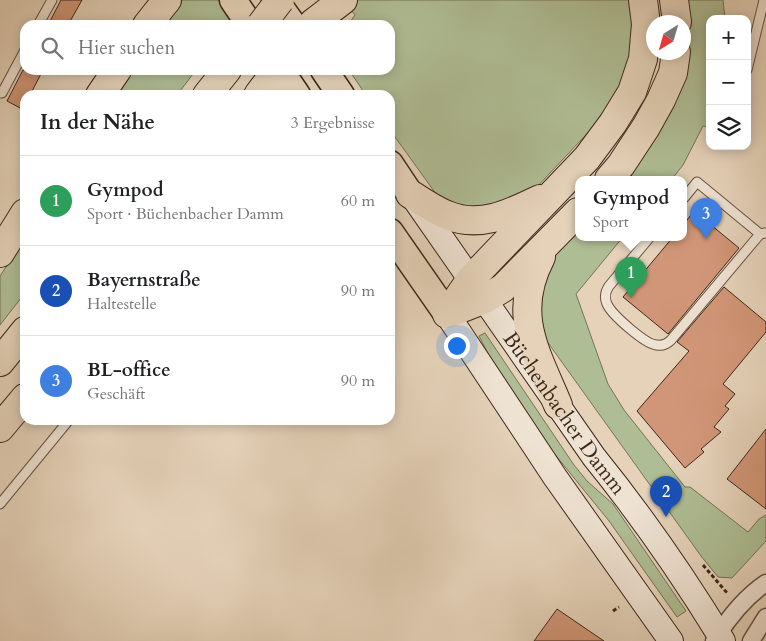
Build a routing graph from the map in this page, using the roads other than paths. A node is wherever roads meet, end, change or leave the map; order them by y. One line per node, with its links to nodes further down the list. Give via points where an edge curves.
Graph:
1 (52, 0): 13 (lane)
2 (153, 0): 14 (highway)
3 (167, 0): 15 (highway)
4 (233, 0): 16 (main road)
5 (275, 0): 18 (main road)
6 (280, 0): 17 (highway, bridge)
7 (330, 0): 19 (highway)
8 (343, 0): 20 (highway)
9 (643, 0): 37 (highway, via 646,42 632,92 592,151)
10 (674, 0): 12 (highway)
11 (764, 0): 23 (lane)
12 (676, 15)
13 (41, 20)
14 (147, 20)
15 (150, 20)
16 (247, 20)
17 (265, 20)
18 (301, 20)
19 (310, 20)
20 (312, 20)
21 (20, 59): 34 (lane)
22 (675, 60): 36 (highway, via 661,100)
23 (749, 60)
24 (114, 75): 29 (highway)
25 (223, 75): 30 (highway)
26 (275, 75): 31 (highway)
27 (283, 75): 32 (main road)
28 (328, 75): 33 (main road)
29 (103, 90)
30 (212, 90)
31 (262, 90)
32 (293, 90)
33 (338, 90)
34 (0, 93)
35 (395, 172): 38 (main road)
36 (612, 176)
37 (555, 192): 38 (highway, via 500,217 478,221 449,216); 47 (highway)
38 (410, 194): 47 (main road, Büchenbacher Damm)
39 (687, 194): 42 (lane, via 697,182)
40 (575, 215): 45 (highway)
41 (20, 222): 46 (highway)
42 (763, 234): 44 (lane, via 671,340 656,346 613,313 605,298 608,286)
43 (395, 239): 48 (main road)
44 (647, 241)
45 (546, 246): 47 (highway, via 503,288); 52 (highway, via 529,283 528,318 530,337)
46 (0, 253)
47 (478, 289): 48 (highway); 52 (main road, Büchenbacher Damm)
48 (447, 314): 59 (main road, Büchenbacher Damm, via 555,477)
49 (20, 337): 50 (highway)
50 (0, 362)
51 (20, 404): 54 (highway)
52 (558, 405): 58 (main road, Büchenbacher Damm, via 623,493)
53 (65, 425): 55 (lane)
54 (0, 428)
55 (0, 504)
56 (766, 583): 58 (street, via 745,601)
57 (766, 617): 60 (street)
58 (718, 639)
59 (671, 641)
60 (751, 641)

